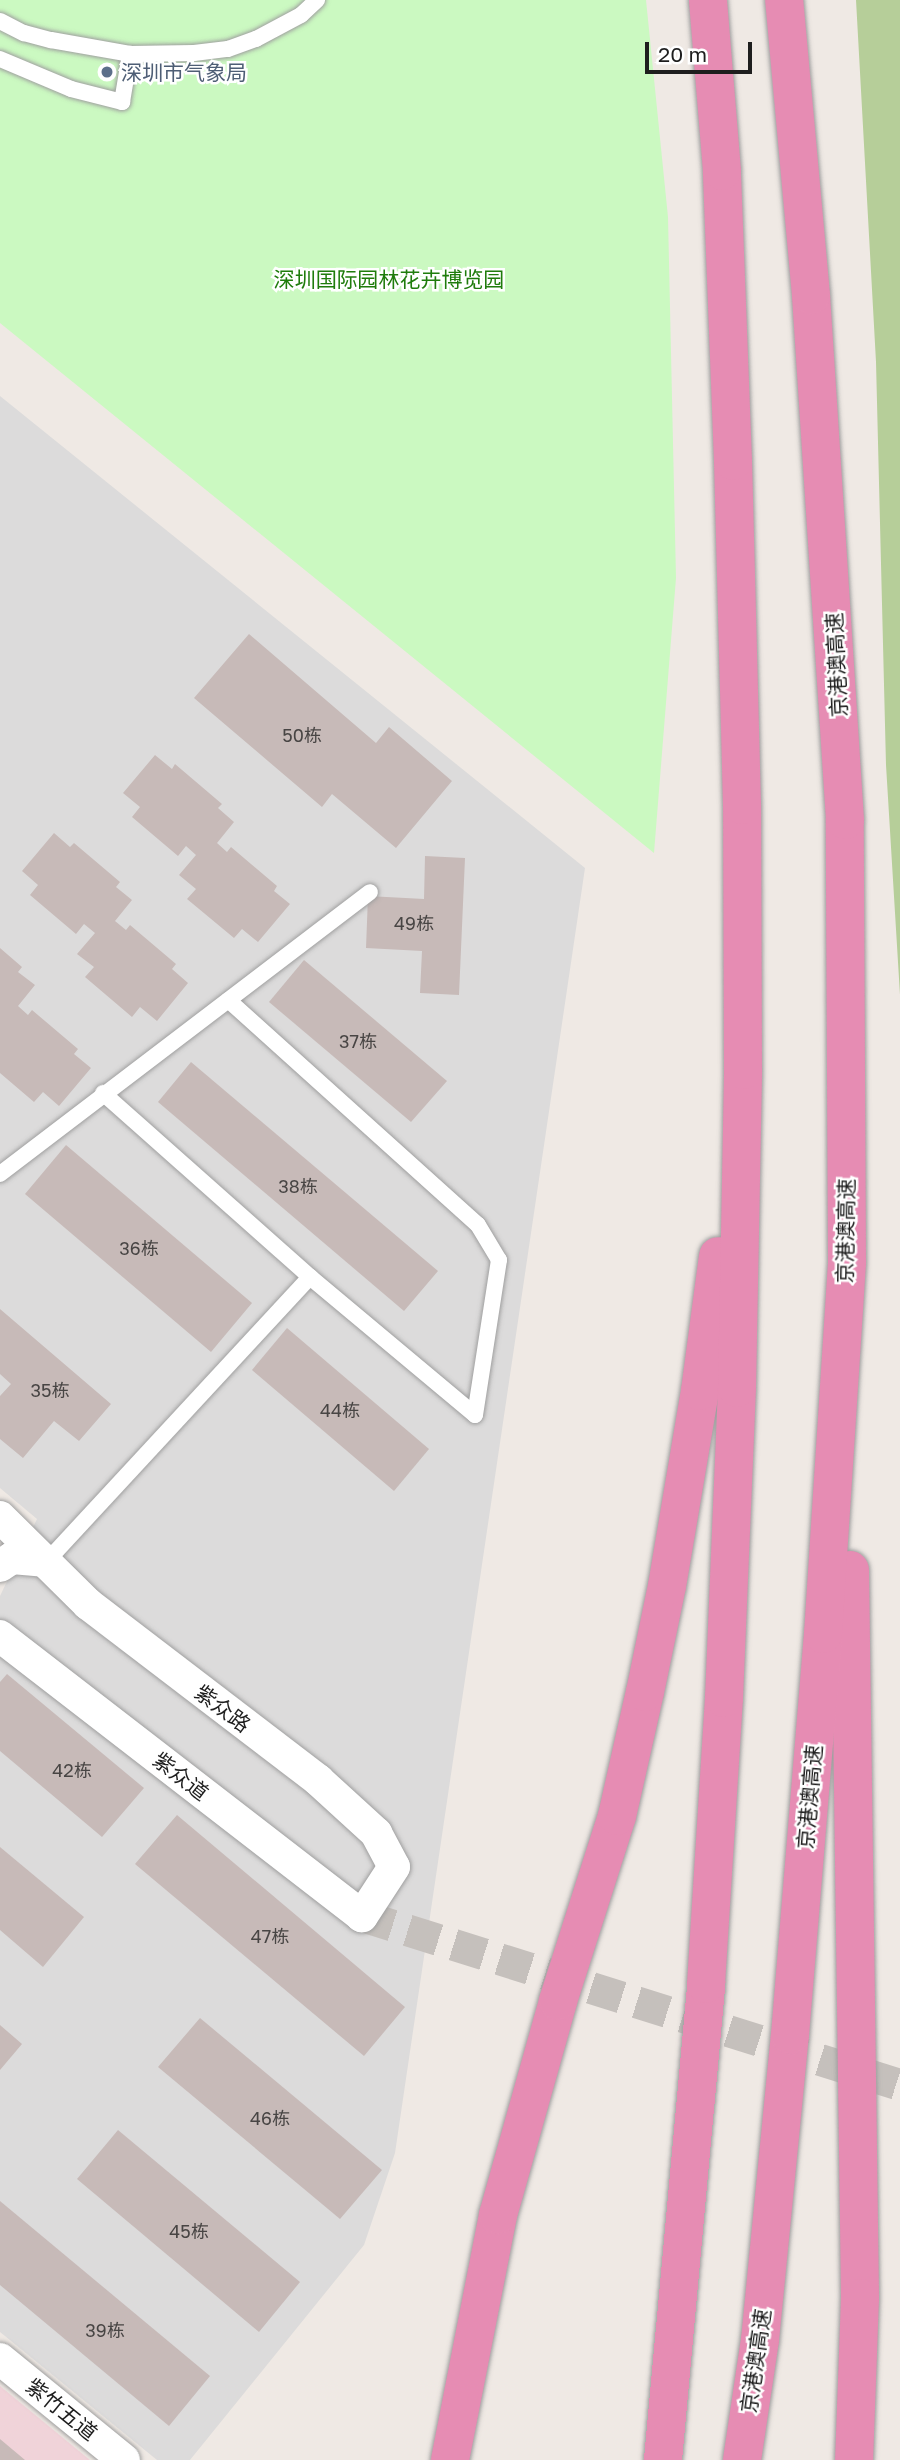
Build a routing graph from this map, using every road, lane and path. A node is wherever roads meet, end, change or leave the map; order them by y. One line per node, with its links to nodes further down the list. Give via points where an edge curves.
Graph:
1 (317, 0): 5 (lane, via 301,15 228,49)
2 (708, 0): 9 (highway, via 722,172 733,461)
3 (784, 0): 12 (highway, 京港澳高速, via 811,295 845,820)
4 (0, 21): 5 (lane, via 51,40)
5 (130, 54): 6 (lane, via 122,102 71,89)
6 (0, 59)
7 (370, 892): 8 (lane)
8 (228, 1000): 10 (lane); 13 (lane, via 478,1225 499,1260 475,1415)
9 (743, 1070): 21 (highway, via 700,1391 646,1692 617,1816 526,2108 498,2215); 22 (highway, via 737,1388 724,1698 705,1998)
10 (103, 1093): 11 (lane); 13 (lane)
11 (0, 1174)
12 (847, 1262): 23 (highway, 京港澳高速, via 790,2035 760,2340); 24 (highway, via 860,2298)
13 (310, 1276): 15 (lane)
14 (0, 1517): 15 (street, 紫众路)
15 (47, 1561): 16 (street, via 12,1558); 18 (street, 紫众路, via 89,1604 317,1780 376,1833 394,1867)
16 (0, 1566)
17 (0, 1636): 18 (street, 紫众道)
18 (362, 1916)
19 (0, 2359): 20 (street, 紫竹五道)
20 (124, 2460)
21 (450, 2460)
22 (663, 2460)
23 (742, 2460)
24 (854, 2460)

